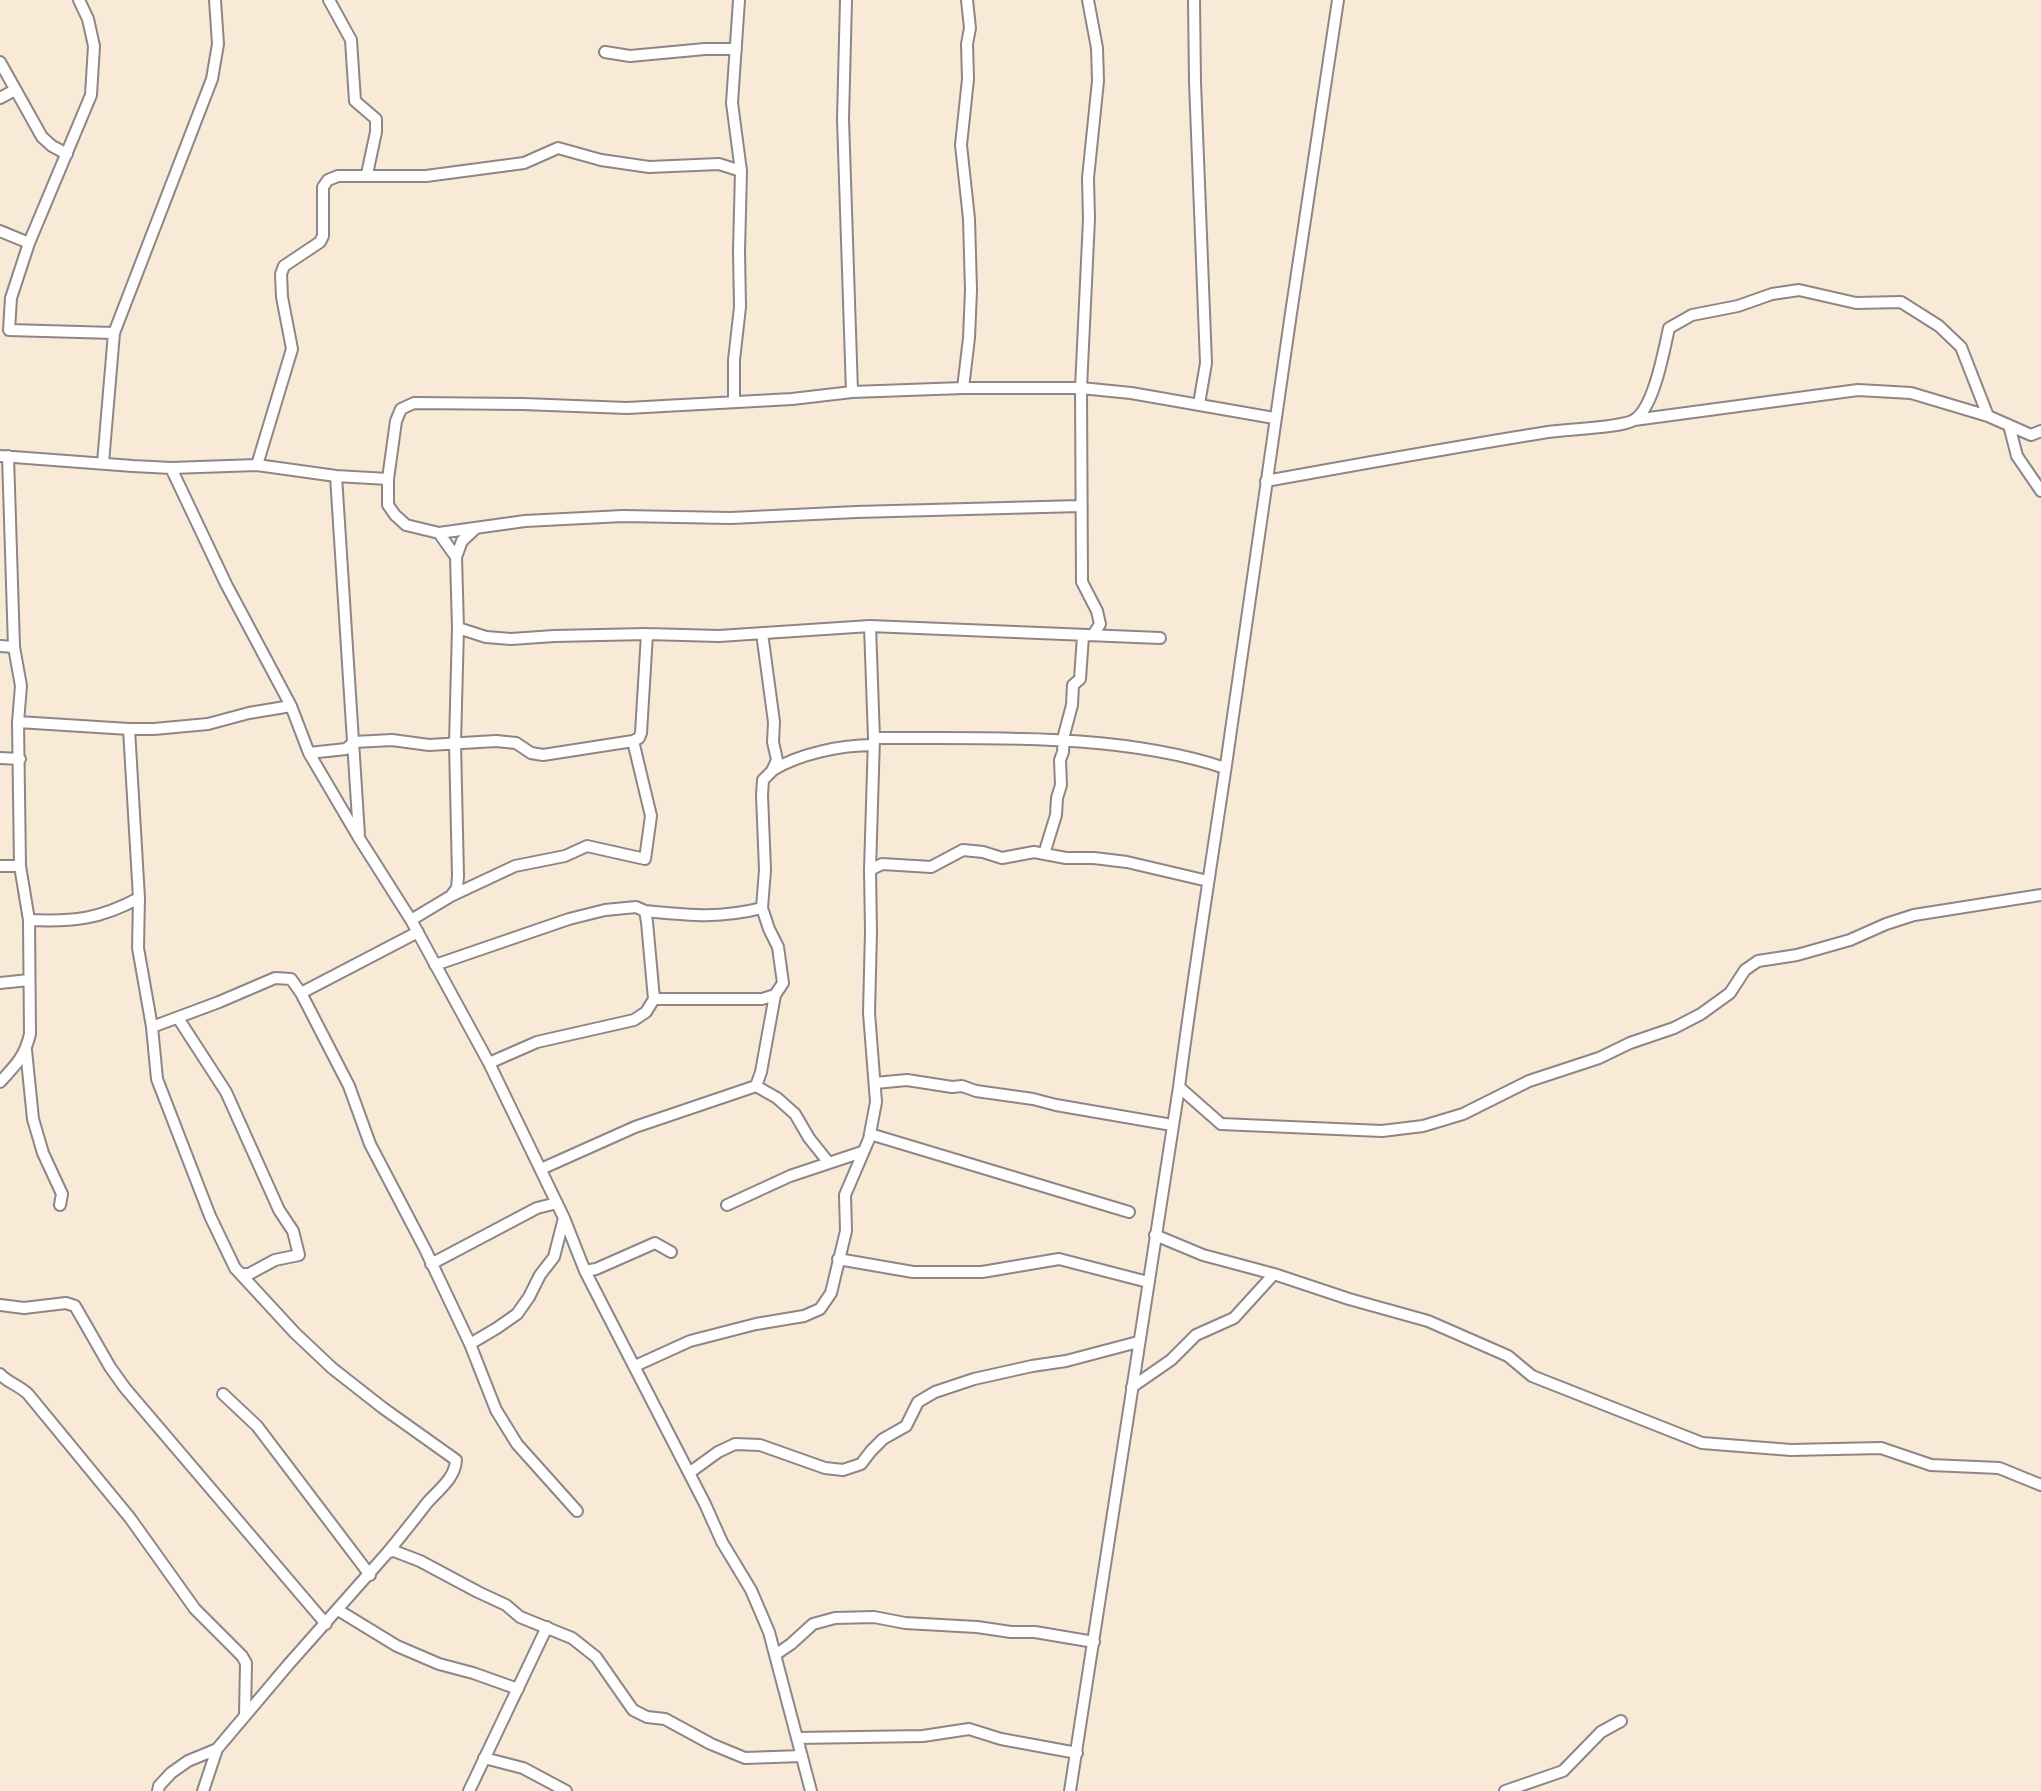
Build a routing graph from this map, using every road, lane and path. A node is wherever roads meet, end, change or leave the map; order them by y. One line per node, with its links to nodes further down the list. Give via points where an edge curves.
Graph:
1 (79, 0): 15 (street, via 94,46 94,71 91,95)
2 (215, 0): 21 (street, via 218,44 212,79)
3 (329, 0): 17 (street, via 351,39 355,101 376,120)
4 (739, 0): 10 (street)
5 (846, 0): 24 (street, via 843,119)
6 (967, 0): 22 (street, via 968,79 961,145 969,219 970,290)
7 (1088, 0): 23 (street, via 1097,48 1098,81 1088,178)
8 (1194, 0): 26 (street, via 1206,363)
9 (1338, 0): 28 (street)
10 (736, 49): 11 (street, via 630,56); 16 (street, via 732,103)
11 (605, 52)
12 (0, 62): 13 (street)
13 (15, 90): 14 (street); 15 (street, via 42,137)
14 (0, 98)
15 (67, 154): 19 (street)
16 (741, 171): 17 (street, via 719,164 649,167 558,148 524,164 426,176); 25 (street, via 741,307 734,360)
17 (367, 174): 34 (street, via 338,176 325,183 323,236 284,266 282,297 292,349)
18 (0, 231): 19 (street)
19 (29, 243): 20 (street)
20 (4, 330): 21 (street)
21 (114, 333): 33 (street)
22 (963, 388): 23 (street); 24 (street)
23 (1081, 388): 26 (street); 40 (street)
24 (852, 392): 25 (street)
25 (734, 402): 37 (street, via 627,408 414,403 400,409)
26 (1199, 404): 28 (street)
27 (1988, 416): 29 (street, via 1911,393 1858,390); 29 (street, via 1961,347 1939,326 1900,302 1856,303 1799,291 1692,315 1669,328 1656,382 1645,408); 30 (street)
28 (1274, 418): 38 (street)
29 (1634, 420): 38 (street)
30 (2009, 425): 31 (street, via 2031,435); 39 (street, via 2017,456)
31 (2041, 431)
32 (4, 456): 33 (street); 51 (street, via 12,537)
33 (103, 463): 35 (street)
34 (257, 465): 35 (street); 36 (street)
35 (171, 468): 52 (street, via 226,584)
36 (336, 476): 37 (street); 57 (street)
37 (388, 478): 42 (street, via 388,505 394,515 406,525)
38 (1266, 481): 63 (street)
39 (2041, 491)
40 (1080, 506): 41 (street, via 741,517 623,516 525,521); 48 (street, via 1082,582 1100,624)
41 (477, 528): 42 (street); 43 (street, via 462,541)
42 (439, 533): 43 (street)
43 (456, 557): 45 (street)
44 (870, 626): 46 (street); 48 (street); 56 (street)
45 (458, 628): 47 (street, via 486,637 511,639); 59 (street)
46 (762, 633): 47 (street); 64 (street, via 777,760)
47 (647, 634): 55 (street, via 641,733)
48 (1088, 635): 49 (street); 58 (street, via 1080,679 1073,685)
49 (1160, 638)
50 (0, 645): 51 (street)
51 (14, 647): 53 (street, via 21,686)
52 (291, 706): 54 (street, via 208,724); 60 (street)
53 (18, 722): 54 (street); 62 (street)
54 (129, 729): 73 (street)
55 (633, 741): 59 (street, via 543,754 531,753 516,743); 72 (street, via 651,816 645,859 587,846 565,856 515,866)
56 (873, 741): 58 (street); 64 (street, via 788,761); 69 (street)
57 (354, 742): 59 (street); 60 (street, via 346,749); 65 (street)
58 (1064, 742): 63 (street, via 1149,750); 66 (street, via 1056,815)
59 (455, 743): 72 (street, via 458,876 457,888)
60 (309, 753): 65 (street)
61 (0, 758): 62 (street)
62 (20, 759): 68 (street)
63 (1225, 768): 70 (street)
64 (772, 771): 74 (street, via 763,780)
65 (359, 838): 77 (street)
66 (1044, 854): 69 (street, via 1002,858 963,850 931,867 882,864); 70 (street, via 1127,862)
67 (0, 866): 68 (street)
68 (20, 866): 76 (street)
69 (870, 870): 90 (street, via 869,1013)
70 (1208, 881): 92 (street)
71 (2041, 895): 92 (street, via 1914,915 1850,940 1758,961 1745,970 1731,993 1674,1028 1529,1082 1463,1114 1424,1126 1382,1131 1221,1124)
72 (451, 896): 77 (street)
73 (140, 898): 76 (street, via 91,918 64,922); 86 (street, via 138,948)
74 (762, 908): 75 (street, via 702,916); 83 (street, via 778,947 783,983)
75 (645, 911): 79 (street, via 636,907 615,909 569,919); 84 (street)
76 (29, 920): 80 (street)
77 (411, 920): 78 (street)
78 (418, 932): 79 (street); 82 (street)
79 (435, 965): 88 (street)
80 (29, 980): 81 (street); 87 (street, via 30,1034)
81 (0, 983)
82 (301, 993): 85 (street, via 291,979 275,978); 106 (street, via 348,1086 370,1144)
83 (775, 995): 84 (street, via 762,999); 91 (street)
84 (654, 999): 88 (street, via 646,1012 634,1020 537,1042)
85 (178, 1018): 86 (street); 108 (street, via 226,1092 297,1246 299,1255)
86 (152, 1027): 108 (street, via 157,1079 210,1216)
87 (26, 1050): 89 (street); 99 (street, via 33,1119 62,1194)
88 (489, 1063): 97 (street)
89 (0, 1082)
90 (874, 1083): 93 (street, via 907,1080 962,1086); 94 (street, via 876,1102)
91 (756, 1086): 96 (street, via 795,1114); 97 (street, via 635,1127)
92 (1179, 1087): 93 (street)
93 (1172, 1125): 103 (street)
94 (870, 1134): 95 (street); 101 (street)
95 (862, 1152): 96 (street); 105 (street, via 845,1195 846,1231)
96 (829, 1163): 100 (street)
97 (541, 1169): 98 (street)
98 (557, 1203): 102 (street); 106 (street, via 537,1208)
99 (60, 1205)
100 (727, 1205)
101 (1129, 1212)
102 (564, 1218): 107 (street); 113 (street, via 554,1257 517,1314)
103 (1155, 1235): 109 (street, via 1203,1255); 110 (street)
104 (671, 1252): 107 (street, via 655,1243)
105 (838, 1259): 110 (street, via 913,1272 982,1272 1059,1259); 114 (street, via 831,1293 820,1309 690,1341)
106 (431, 1264): 113 (street)
107 (585, 1271): 114 (street)
108 (241, 1274): 121 (street, via 332,1368 456,1460 446,1484)
109 (1274, 1274): 116 (street, via 1234,1318 1196,1335 1171,1360); 119 (street, via 1428,1321 1508,1356 1532,1376 1702,1443 1791,1450 1881,1448 1931,1465 1999,1468)
110 (1148, 1282): 112 (street)
111 (0, 1305): 124 (street, via 75,1306 125,1388)
112 (1138, 1342): 116 (street); 118 (street, via 974,1379 935,1392 918,1402 906,1426 883,1439 861,1464 843,1470 825,1468 760,1445 735,1444)
113 (470, 1344): 120 (street, via 496,1410 517,1444)
114 (635, 1366): 118 (street)
115 (0, 1374): 129 (street, via 21,1387 130,1518 195,1609 242,1656 246,1663)
116 (1132, 1388): 126 (street)
117 (222, 1394): 122 (street, via 257,1426)
118 (689, 1473): 127 (street, via 722,1542 751,1590 770,1632)
119 (2041, 1485)
120 (577, 1511)
121 (388, 1552): 122 (street); 125 (street, via 420,1561 507,1605 520,1617)
122 (369, 1575): 123 (street)
123 (338, 1610): 124 (street); 128 (street, via 397,1646)
124 (326, 1624): 129 (street)
125 (547, 1627): 128 (street); 134 (street, via 572,1638 596,1657 633,1710 640,1714 665,1719 745,1758)
126 (1094, 1642): 127 (street, via 1035,1632 905,1623 874,1617 835,1618 813,1624); 133 (street)
127 (775, 1654): 131 (street)
128 (518, 1689): 135 (street)
129 (245, 1715): 132 (street)
130 (1621, 1721): 142 (street, via 1601,1732 1563,1771)
131 (797, 1738): 133 (street, via 922,1736 969,1729); 134 (street)
132 (218, 1749): 136 (street, via 188,1761); 137 (street)
133 (1077, 1753): 141 (street)
134 (802, 1756): 140 (street)
135 (484, 1758): 138 (street); 139 (street, via 523,1768)
136 (158, 1791)
137 (203, 1791)
138 (469, 1791)
139 (566, 1791)
140 (811, 1791)
141 (1070, 1791)
142 (1505, 1791)

